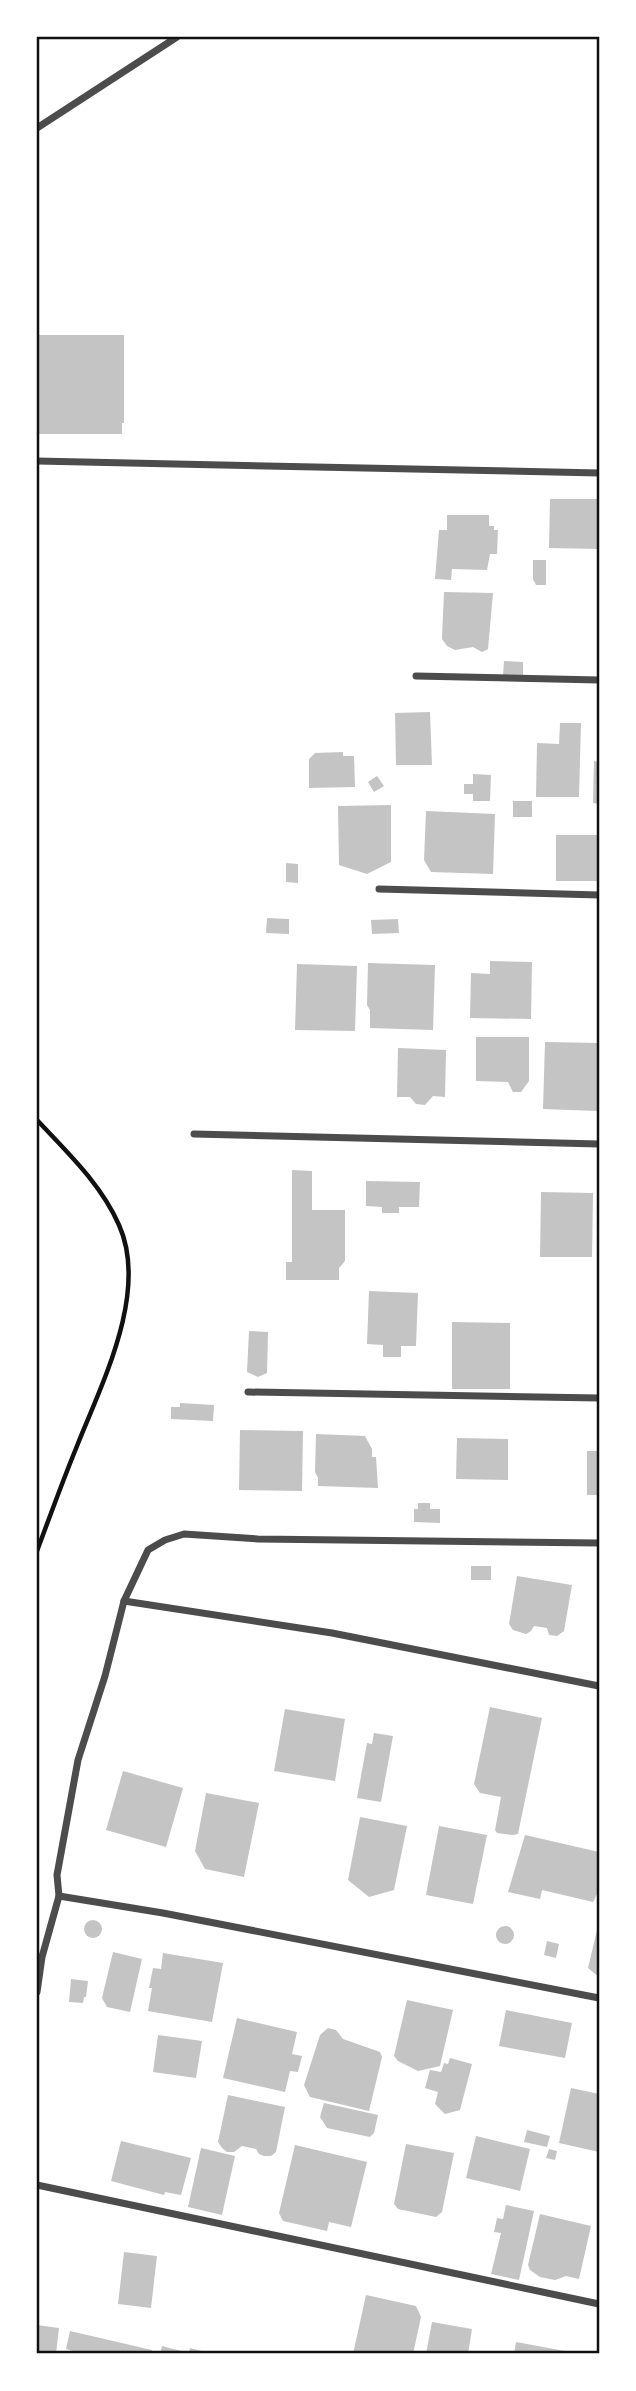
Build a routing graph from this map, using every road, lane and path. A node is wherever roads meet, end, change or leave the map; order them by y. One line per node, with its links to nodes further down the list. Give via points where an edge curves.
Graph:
1 (177, 37): 2 (street)
2 (37, 128)
3 (37, 461): 4 (street)
4 (599, 473)
5 (416, 676): 6 (street)
6 (599, 680)
7 (379, 889): 8 (street)
8 (599, 895)
9 (37, 1120): 15 (path, via 84,1171 120,1226 128,1276 126,1303 109,1367)
10 (194, 1134): 11 (street)
11 (599, 1144)
12 (248, 1392): 13 (street)
13 (599, 1398)
14 (599, 1543): 16 (street, via 184,1534 148,1550)
15 (37, 1551)
16 (124, 1601): 17 (street, via 331,1633); 18 (street, via 78,1760 57,1875)
17 (599, 1686)
18 (59, 1896): 19 (street); 20 (street)
19 (37, 1992)
20 (599, 1998)
21 (37, 2185): 22 (street)
22 (599, 2304)

